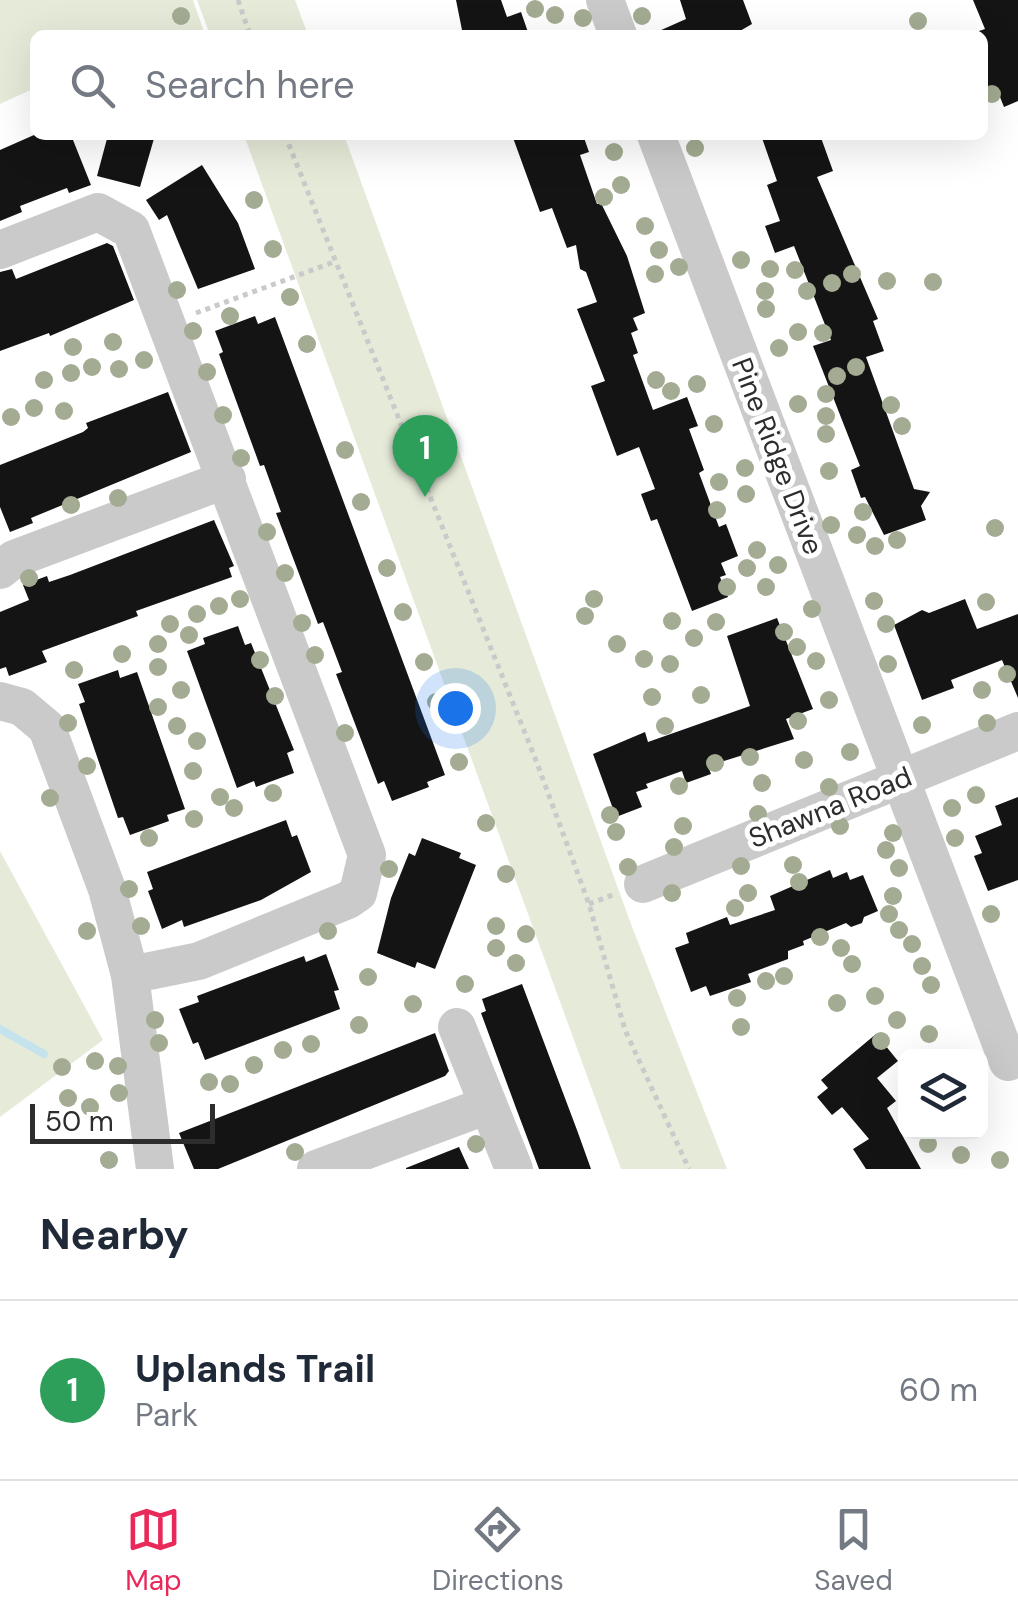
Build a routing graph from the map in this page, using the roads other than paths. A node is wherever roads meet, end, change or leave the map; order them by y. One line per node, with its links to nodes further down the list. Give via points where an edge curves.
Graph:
1 (604, 0): 2 (street)
2 (616, 30)
3 (658, 140): 9 (street, Pine Ridge Drive)
4 (0, 250): 5 (street, via 98,212 131,230)
5 (228, 479): 6 (street, via 14,558); 11 (street, via 367,854 363,876 358,894 348,900 199,961)
6 (0, 570)
7 (0, 701): 11 (street, via 22,707 47,728 107,889)
8 (1018, 731): 9 (street, Shawna Road)
9 (900, 778): 10 (street, Shawna Road); 13 (street, Pine Ridge Drive)
10 (643, 884)
11 (130, 975): 15 (street)
12 (457, 1026): 14 (street)
13 (1008, 1062)
14 (488, 1105): 16 (street); 17 (street)
15 (155, 1169)
16 (316, 1169)
17 (514, 1169)

